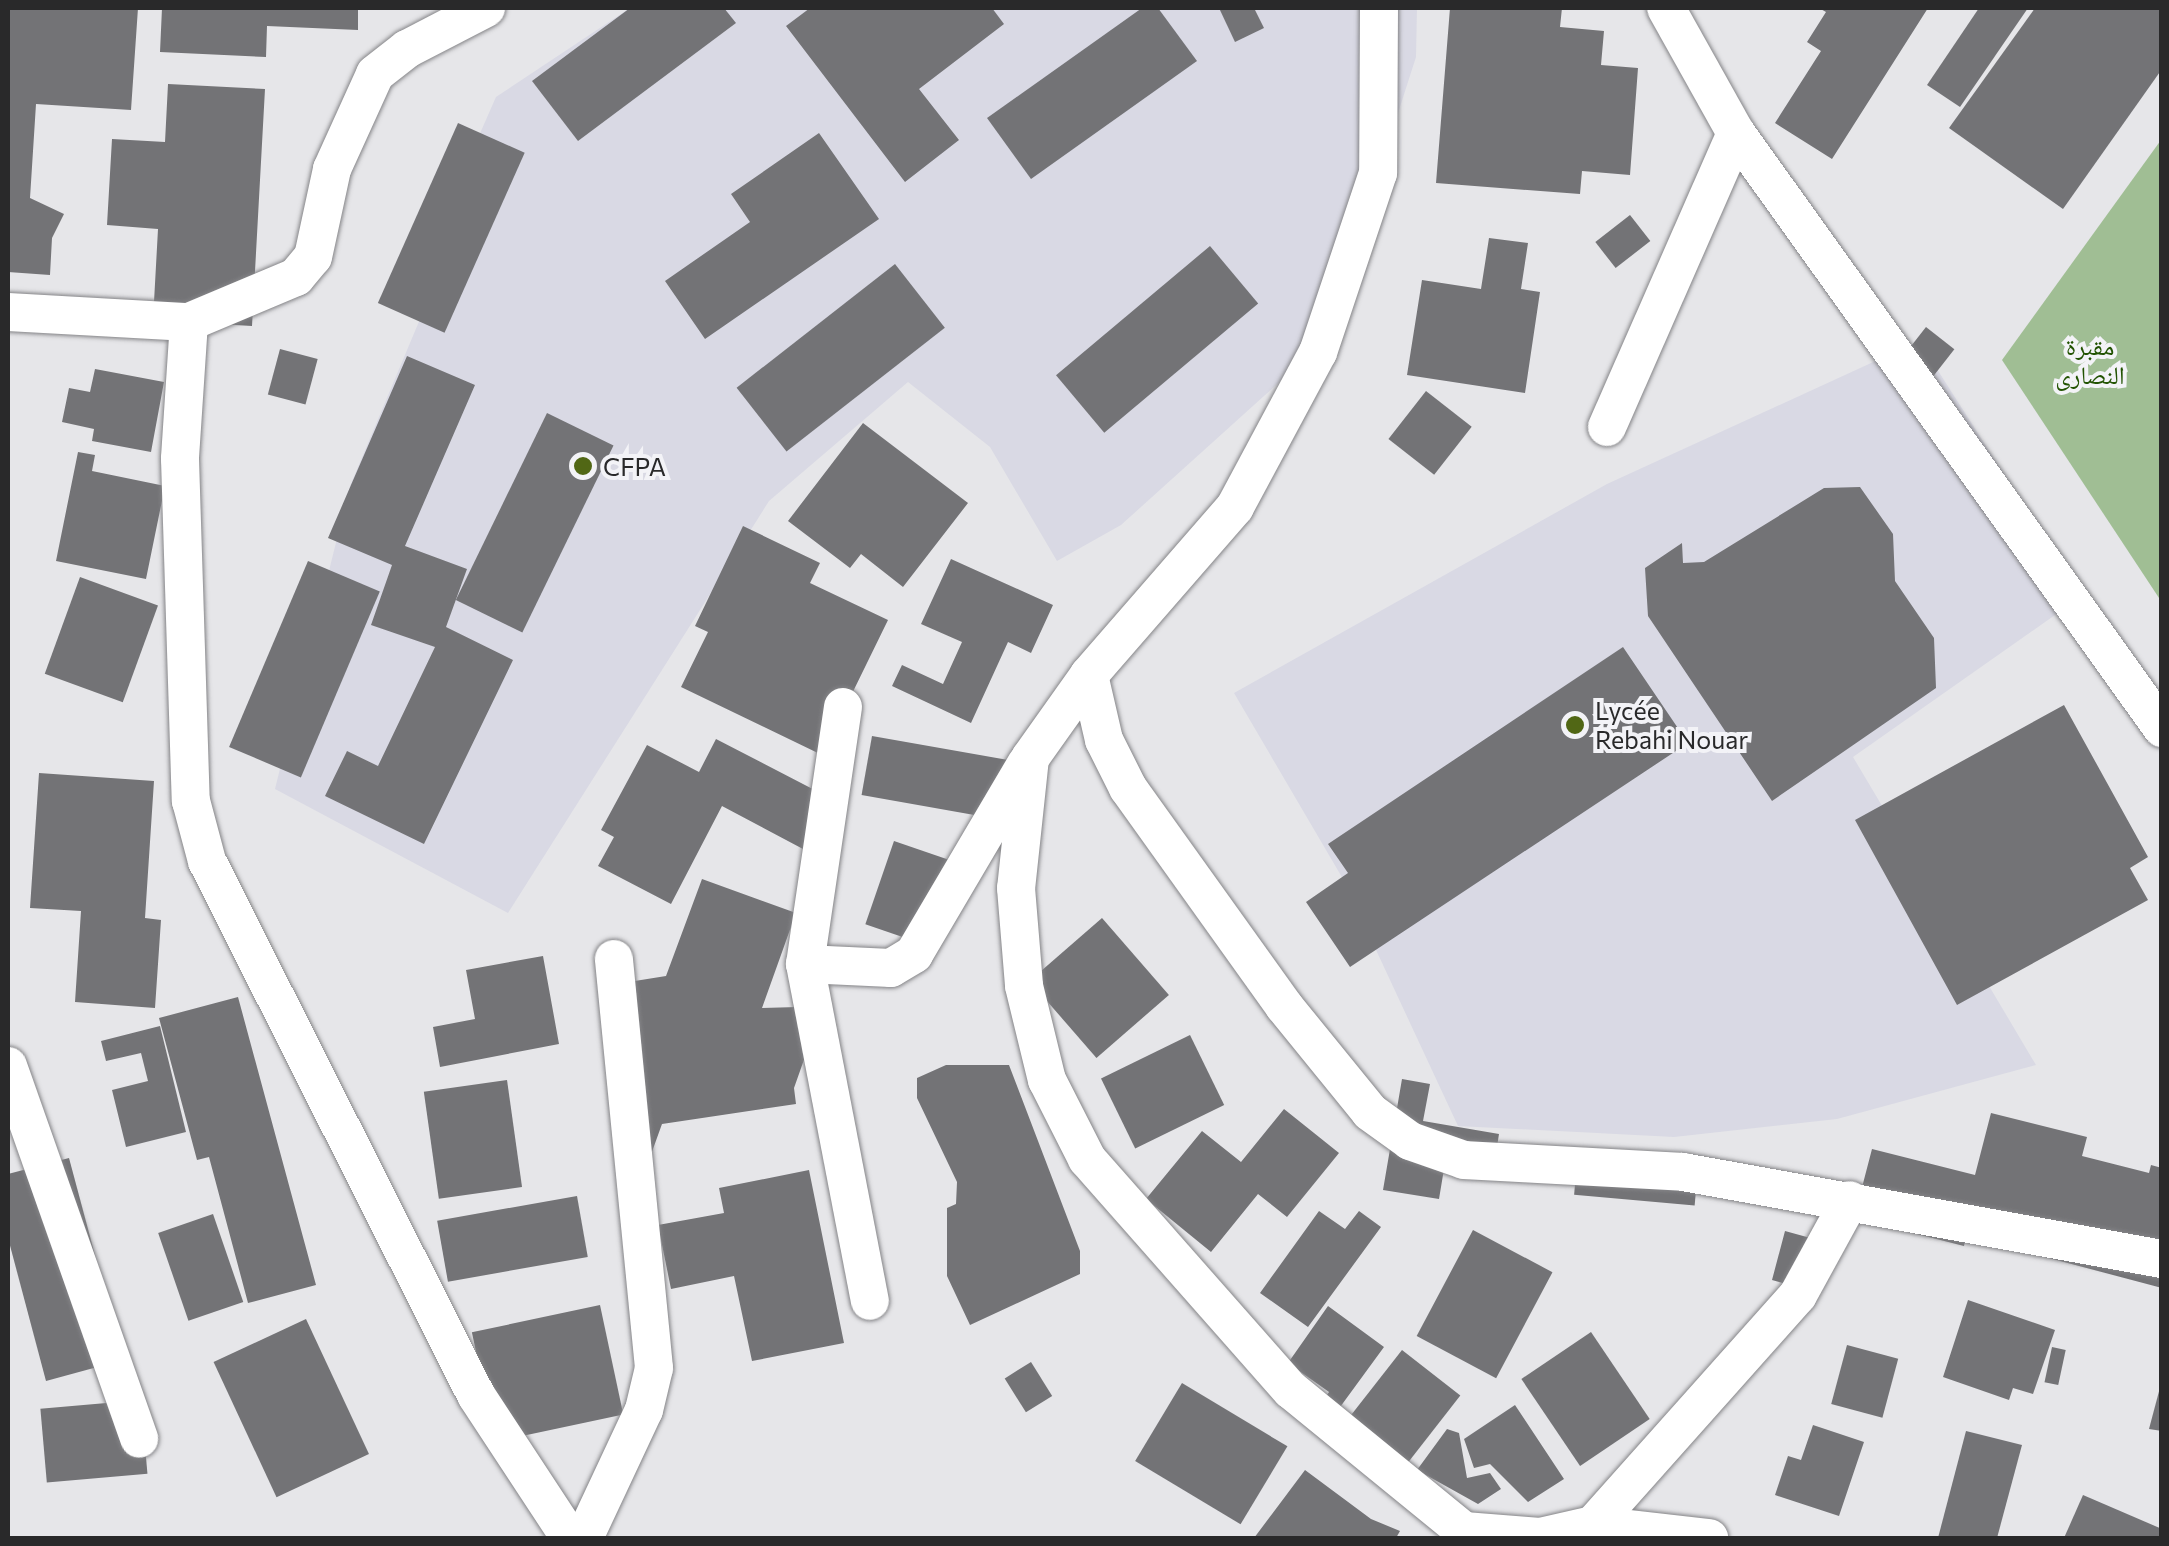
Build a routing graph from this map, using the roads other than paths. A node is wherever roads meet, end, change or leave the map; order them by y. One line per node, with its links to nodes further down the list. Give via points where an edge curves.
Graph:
1 (486, 8): 6 (street, via 406,49 375,74 332,169 308,267)
2 (1379, 8): 8 (street, via 1378,173 1318,352 1235,507)
3 (1666, 8): 4 (street)
4 (1736, 134): 7 (street); 10 (street)
5 (8, 312): 6 (street)
6 (189, 322): 20 (street, via 180,459 190,801 207,861 476,1395)
7 (1606, 427)
8 (1090, 675): 11 (street); 15 (street, via 1104,740 1128,788 1284,1006 1370,1112 1410,1140 1464,1160 1683,1172)
9 (842, 708): 13 (street)
10 (2162, 728)
11 (1030, 758): 13 (street, via 914,954 891,968); 19 (street, via 1016,888 1024,986 1046,1080 1087,1159 1290,1390 1464,1531 1540,1537)
12 (614, 959): 21 (street, via 654,1368 644,1410)
13 (805, 964): 17 (street)
14 (8, 1066): 18 (street)
15 (1850, 1200): 16 (street); 19 (street, via 1798,1294)
16 (2162, 1259)
17 (870, 1301)
18 (139, 1439)
19 (1593, 1525): 22 (street)
20 (570, 1538)
21 (584, 1538)
22 (1709, 1538)

